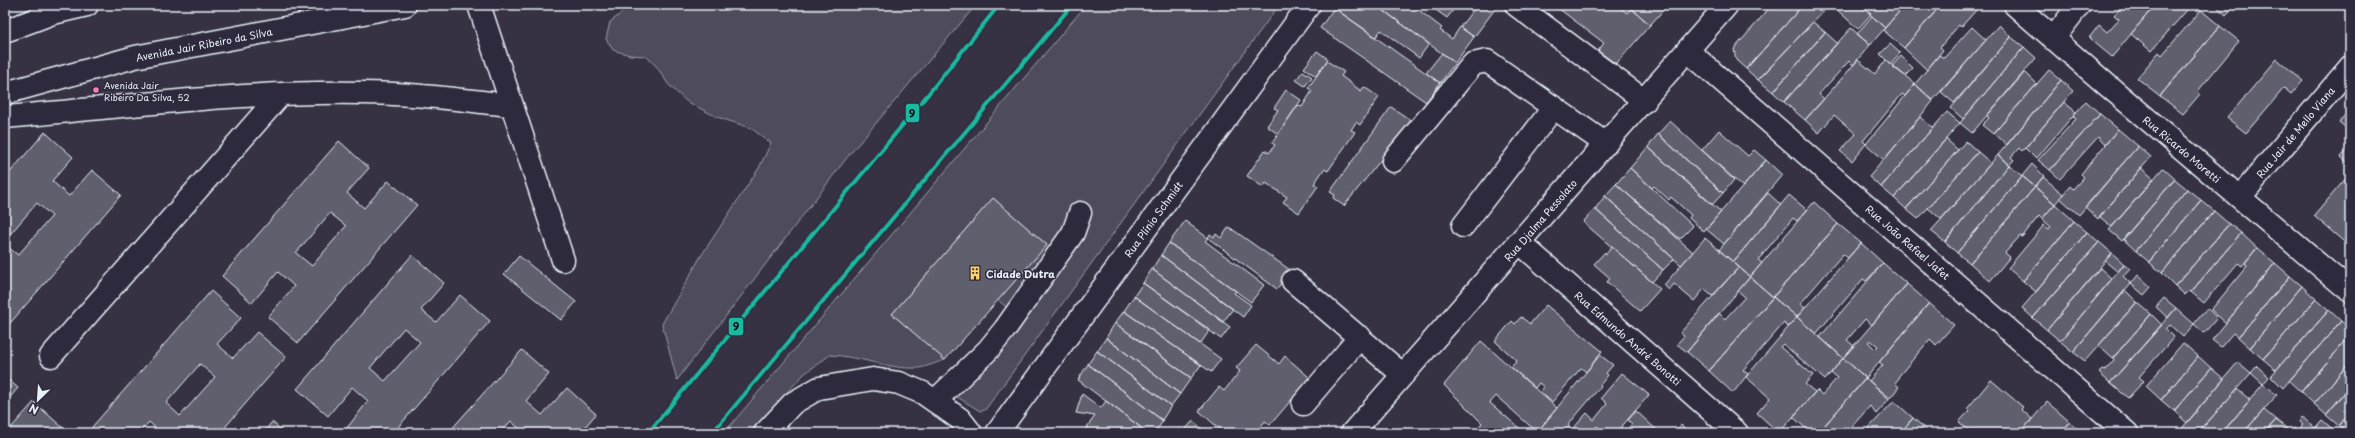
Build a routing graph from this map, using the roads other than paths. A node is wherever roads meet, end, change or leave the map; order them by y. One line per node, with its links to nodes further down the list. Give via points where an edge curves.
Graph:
1 (87, 5): 9 (street, via 53,13)
2 (405, 5): 13 (street, Avenida Jair Ribeiro da Silva, via 135,58)
3 (479, 5): 16 (street)
4 (1309, 5): 35 (street, Rua Plínio Schmidt)
5 (1516, 5): 15 (street)
6 (1727, 5): 11 (street, Rua Djalma Pessolato)
7 (2015, 5): 10 (street, Rua Ricardo Moretti)
8 (2079, 5): 10 (street)
9 (5, 30)
10 (2053, 39): 21 (street, Rua Ricardo Moretti)
11 (1688, 51): 15 (street, Rua Djalma Pessolato); 38 (street, Rua João Rafael Jafet)
12 (2350, 67): 21 (street, Rua Jair de Mello Viana)
13 (5, 92)
14 (281, 94): 16 (street, via 362,92); 18 (street); 29 (street)
15 (1644, 100): 19 (street, Rua Djalma Pessolato)
16 (511, 105): 25 (street)
17 (1554, 107): 19 (street); 20 (street, via 1487,61 1473,64); 23 (street)
18 (5, 117)
19 (1606, 144): 24 (street, Rua Djalma Pessolato)
20 (1393, 161)
21 (2240, 197): 27 (street, Rua Ricardo Moretti)
22 (1080, 213): 31 (street, via 1074,233 1005,329 988,350)
23 (1463, 226)
24 (1520, 243): 30 (street, Rua Djalma Pessolato); 37 (street, Rua Edmundo André Bonotti)
25 (563, 260)
26 (1293, 282): 28 (street)
27 (2350, 291)
28 (1360, 337): 30 (street); 32 (street)
29 (51, 356)
30 (1403, 375): 36 (street, Rua Djalma Pessolato)
31 (936, 400): 33 (street, via 899,383 873,379 819,388 793,403); 34 (street, via 960,419)
32 (1303, 404)
33 (765, 433)
34 (971, 433)
35 (997, 433)
36 (1352, 433)
37 (1737, 433)
38 (2127, 433)

